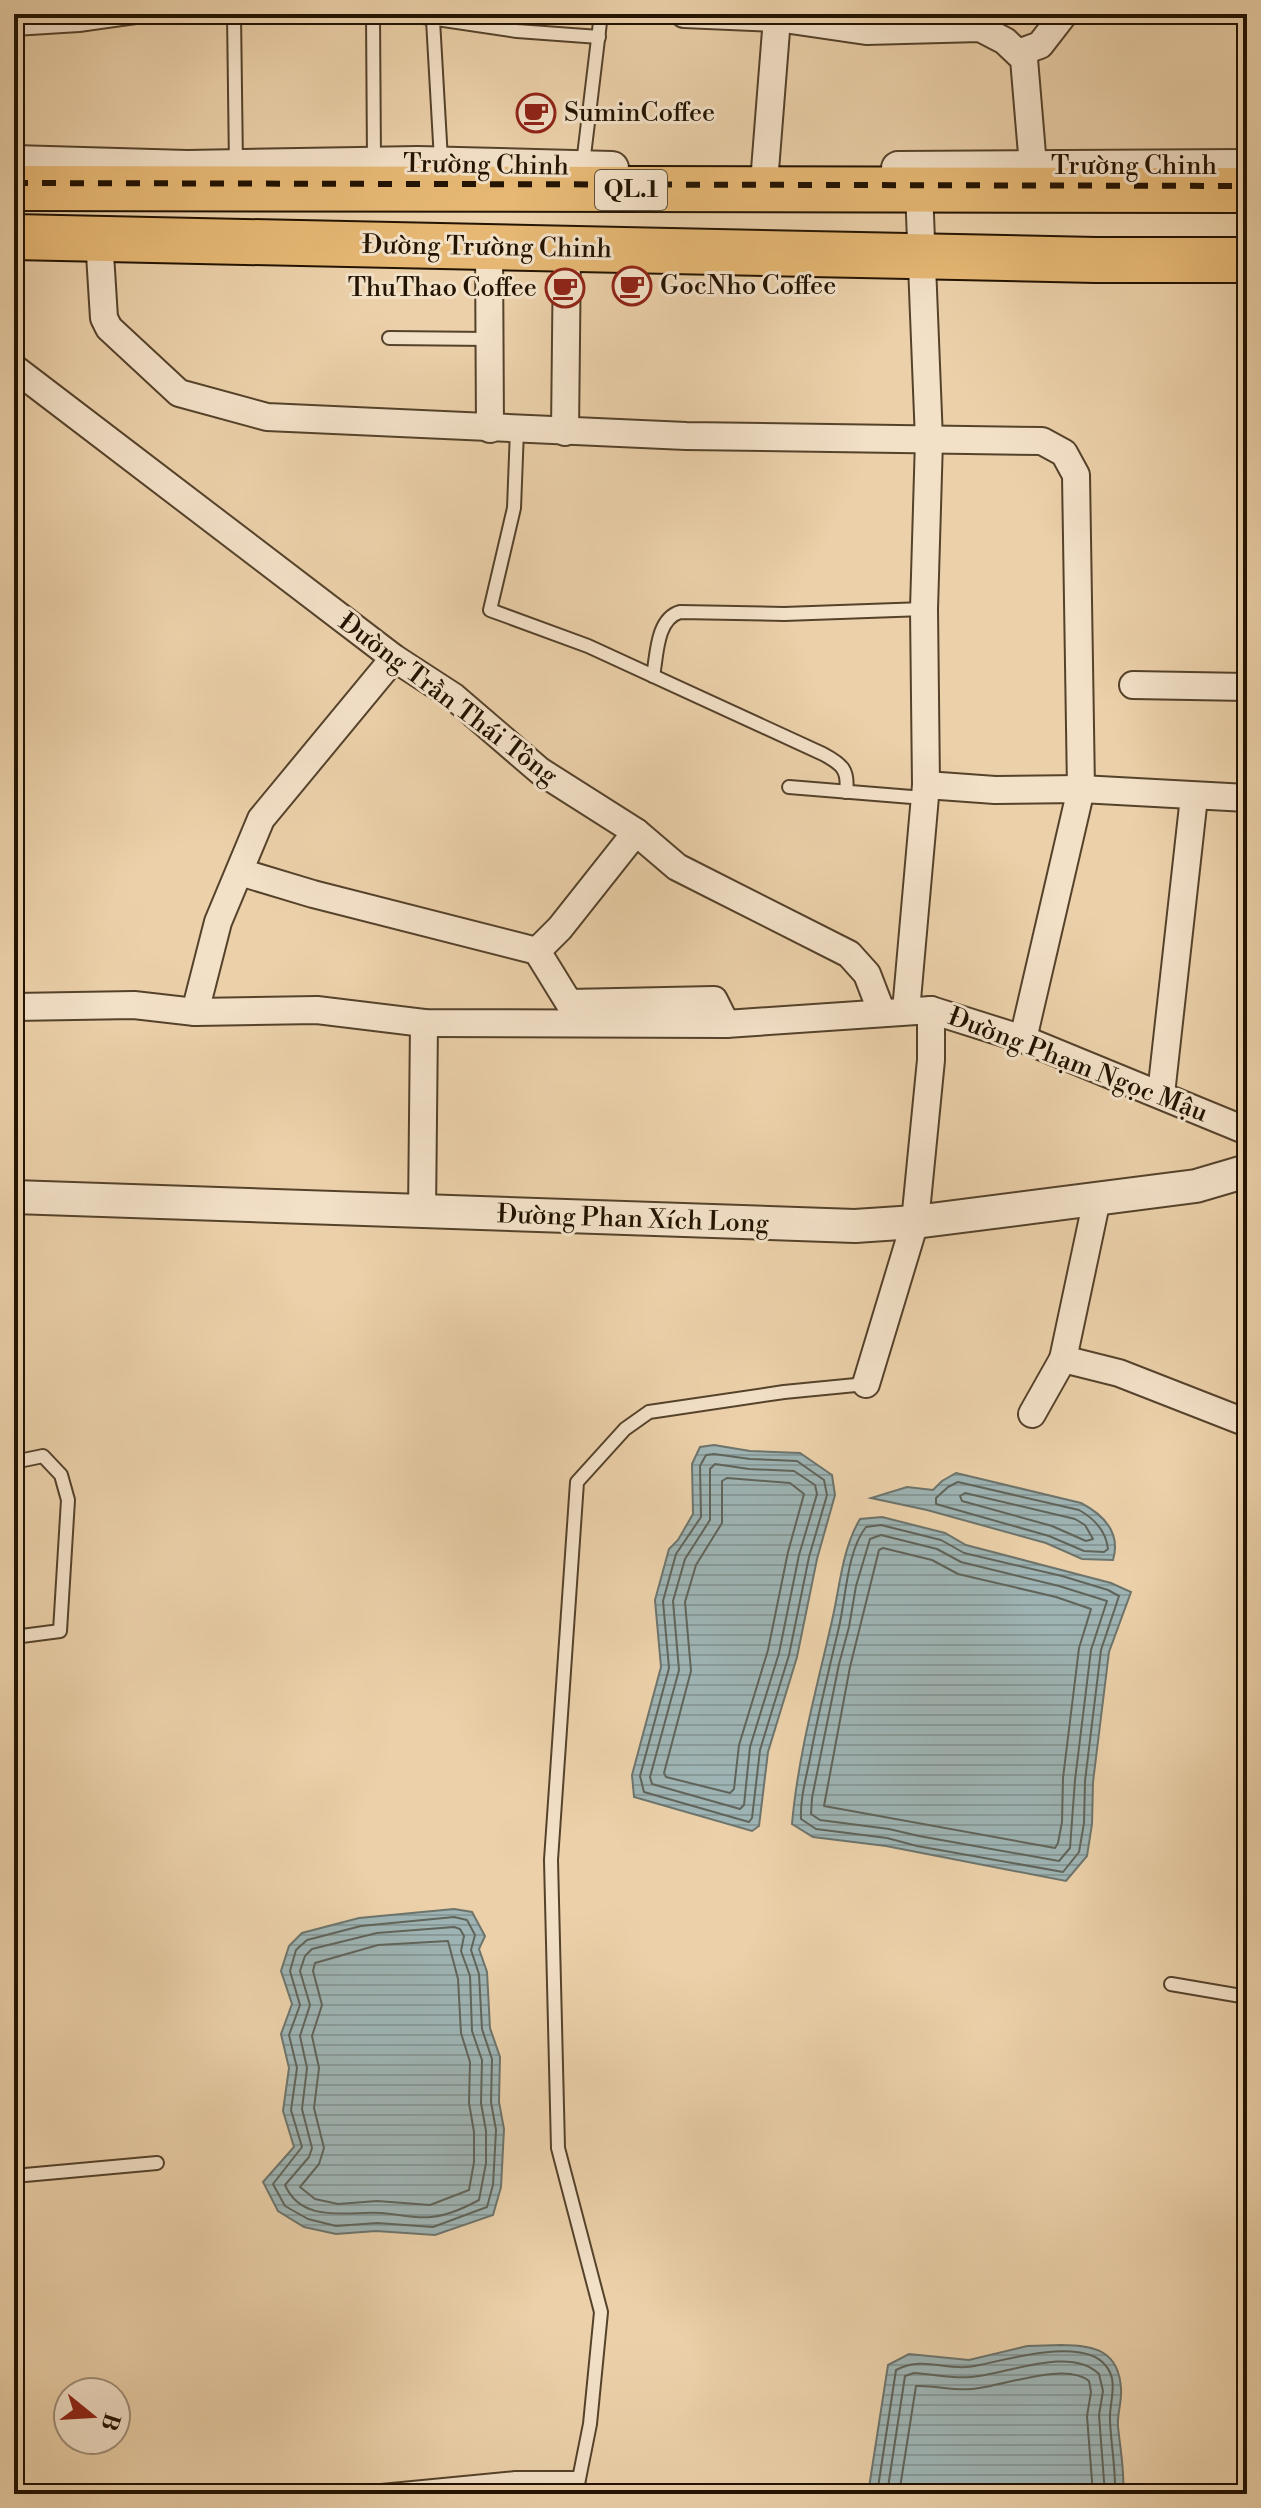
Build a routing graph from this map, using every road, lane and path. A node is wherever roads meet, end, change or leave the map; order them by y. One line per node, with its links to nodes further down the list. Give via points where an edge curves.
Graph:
1 (157, 14): 11 (lane)
2 (234, 14): 17 (lane)
3 (373, 14): 15 (lane)
4 (403, 14): 9 (lane)
5 (601, 14): 12 (lane)
6 (684, 14): 8 (street)
7 (1064, 14): 13 (street, via 1040,45)
8 (777, 18): 10 (street); 21 (street)
9 (433, 20): 12 (lane); 16 (lane)
10 (866, 23): 13 (street, via 980,28)
11 (14, 29)
12 (599, 37): 20 (lane)
13 (1018, 53): 18 (street, via 1024,59)
14 (14, 162): 17 (street, Trường Chinh)
15 (374, 164): 16 (street, Trường Chinh); 17 (street, Trường Chinh)
16 (441, 164): 20 (street, Trường Chinh)
17 (236, 166)
18 (1033, 166): 19 (street, Trường Chinh); 21 (street, Trường Chinh)
19 (1247, 166)
20 (582, 167): 21 (street, Trường Chinh)
21 (765, 170)
22 (14, 188): 23 (highway, QL.1)
23 (919, 190): 24 (highway, QL.1); 29 (street)
24 (1247, 190)
25 (14, 237): 26 (highway, Đường Trường Chinh)
26 (99, 238): 27 (highway, Đường Trường Chinh); 34 (street, via 109,328 179,393 267,417)
27 (489, 247): 28 (highway, Đường Trường Chinh); 32 (street)
28 (567, 249): 29 (highway, Đường Trường Chinh); 36 (street)
29 (920, 256): 30 (highway, Đường Trường Chinh); 37 (street)
30 (1247, 260)
31 (389, 338): 32 (lane)
32 (489, 339): 34 (street)
33 (14, 368): 39 (street, Đường Trần Thái Tông)
34 (490, 429): 35 (street)
35 (517, 430): 36 (street); 40 (lane, via 514,508 490,610)
36 (565, 432): 37 (street)
37 (929, 440): 38 (street); 44 (street, via 1042,441 1064,453 1076,475)
38 (924, 609): 40 (lane, via 680,612 664,625); 45 (street)
39 (394, 658): 49 (street, Đường Trần Thái Tông, via 454,697 540,771); 50 (street, via 261,819)
40 (653, 676): 46 (lane, via 839,762 848,776)
41 (1133, 685): 42 (street)
42 (1247, 687)
43 (789, 787): 46 (lane)
44 (1081, 789): 45 (street); 47 (street); 57 (street)
45 (925, 791): 46 (lane); 53 (street)
46 (846, 792)
47 (1194, 797): 48 (street); 58 (street)
48 (1247, 798)
49 (636, 832): 51 (street); 53 (street, Đường Trần Thái Tông, via 677,867 849,954)
50 (240, 872): 51 (street); 54 (street, via 218,922)
51 (537, 951): 56 (street, via 569,1003 714,1000)
52 (14, 1007): 54 (street, via 134,1005)
53 (906, 1011): 56 (street); 57 (street, Đường Phạm Ngọc Mậu); 64 (street, via 931,1060)
54 (195, 1012): 55 (street, via 317,1010)
55 (424, 1023): 56 (street); 63 (street)
56 (726, 1024)
57 (1023, 1039): 58 (street, Đường Phạm Ngọc Mậu)
58 (1161, 1094): 59 (street, Đường Phạm Ngọc Mậu)
59 (1247, 1131)
60 (1247, 1171): 62 (street, Đường Phan Xích Long, via 1196,1186)
61 (14, 1197): 63 (street, Đường Phan Xích Long)
62 (1097, 1199): 64 (street, Đường Phan Xích Long); 65 (street)
63 (422, 1213): 64 (street, Đường Phan Xích Long, via 855,1226)
64 (915, 1222): 66 (street)
65 (1063, 1359): 67 (street); 68 (street, via 1119,1373)
66 (866, 1384): 76 (lane, via 649,1412 625,1429 577,1482 551,1860 558,2148 601,2312)
67 (1032, 1414)
68 (1247, 1423)
69 (14, 1462): 70 (lane, via 43,1456 61,1475 68,1500 60,1631)
70 (14, 1637)
71 (1171, 1984): 72 (lane)
72 (1247, 1997)
73 (157, 2163): 74 (lane)
74 (14, 2176)
75 (516, 2478): 76 (lane); 77 (lane); 78 (lane)
76 (579, 2478): 79 (lane)
77 (350, 2494)
78 (517, 2494)
79 (576, 2494)

